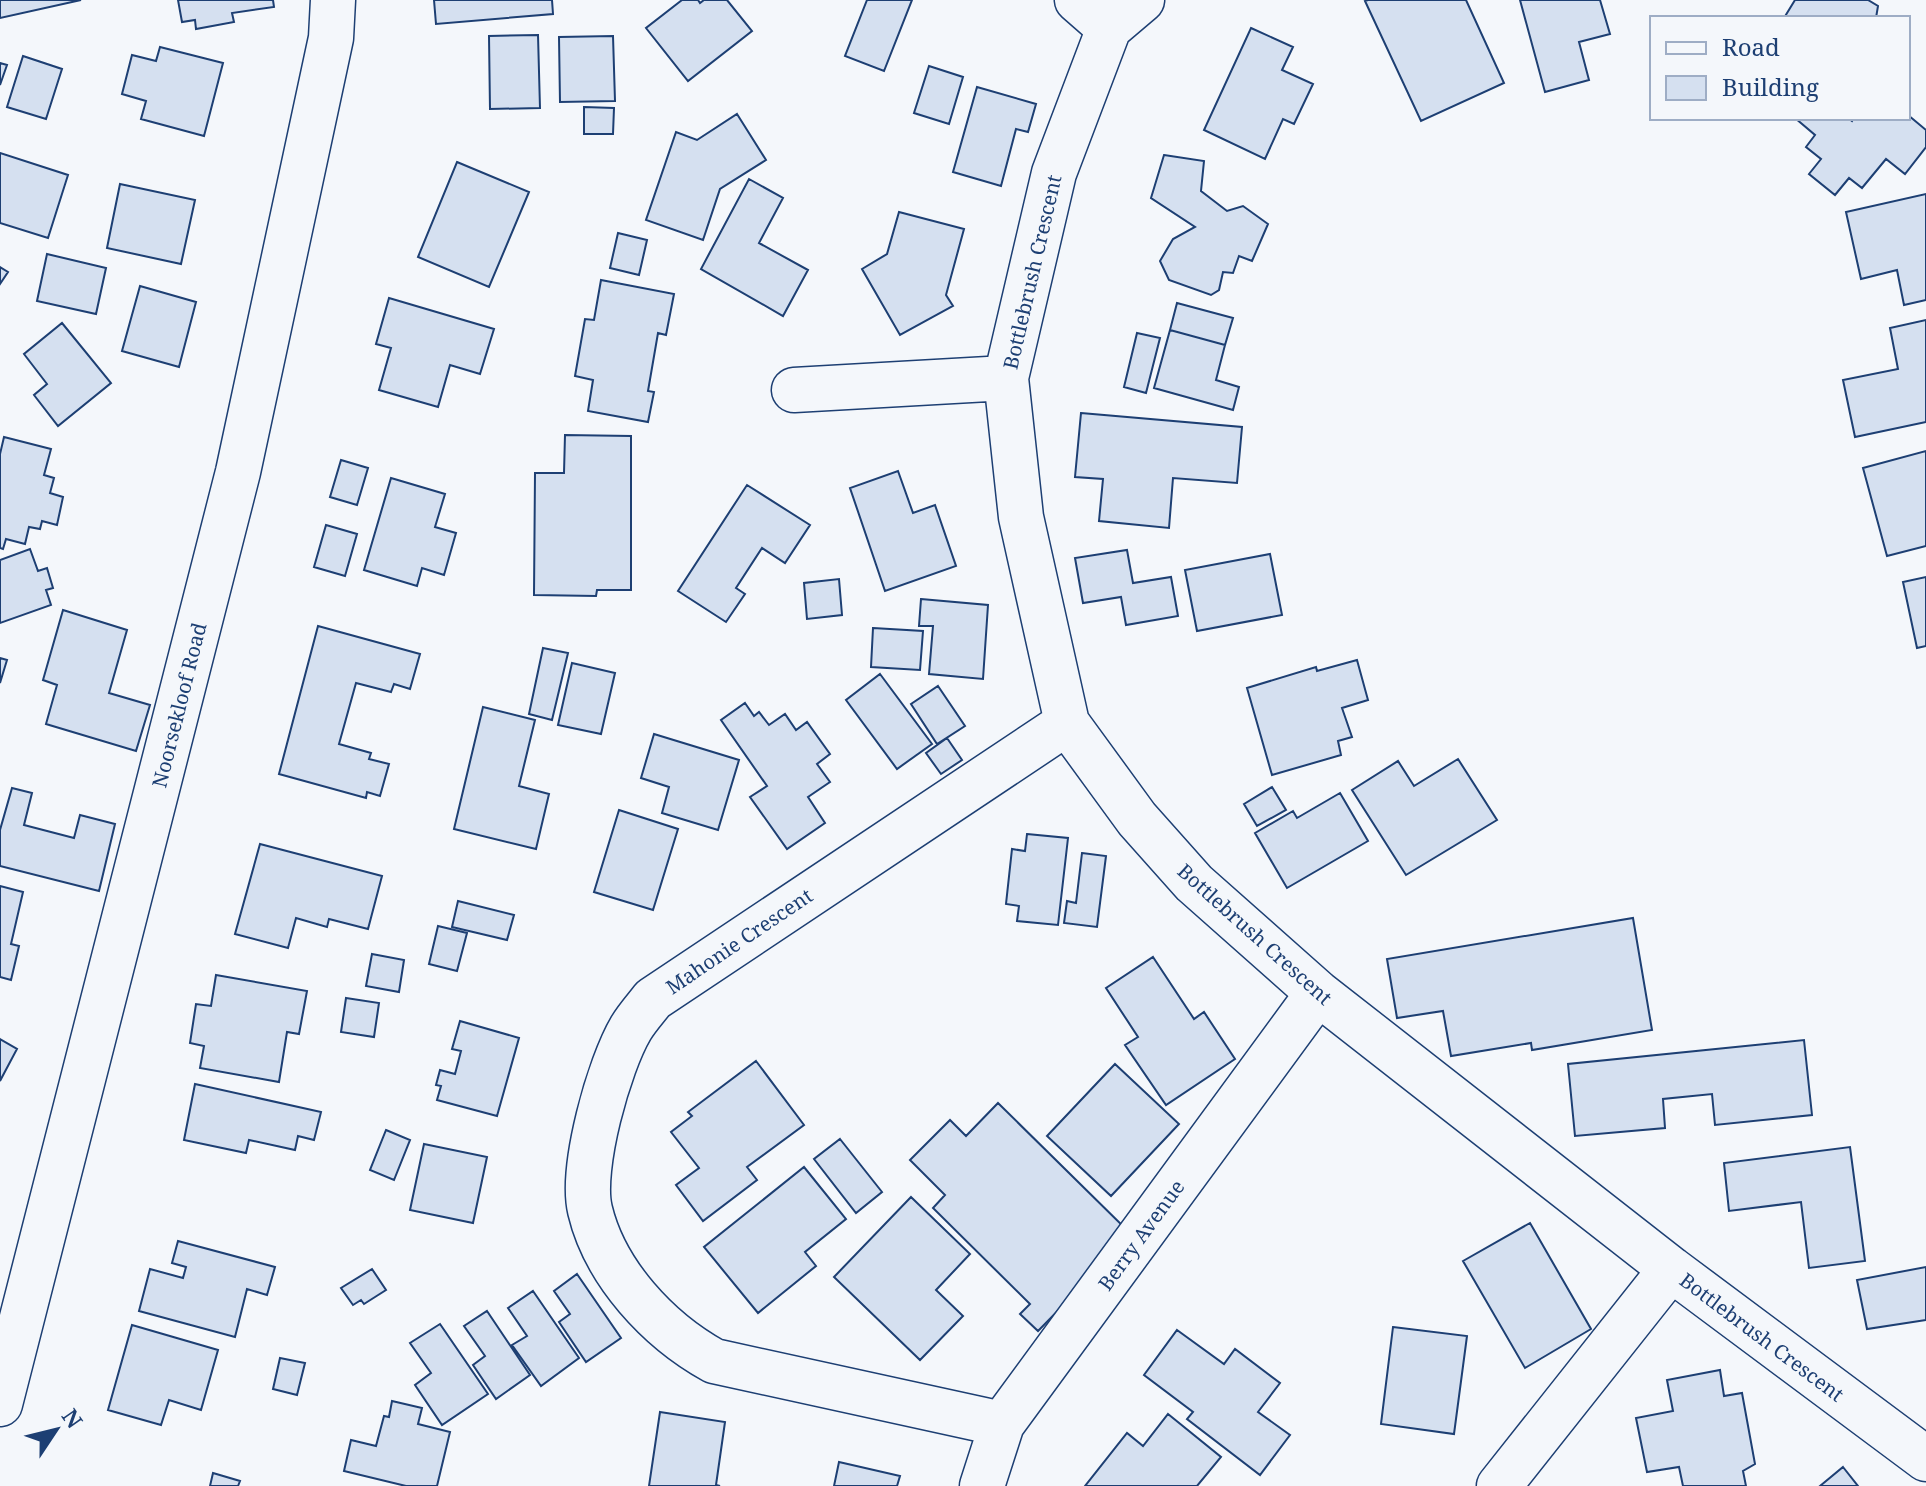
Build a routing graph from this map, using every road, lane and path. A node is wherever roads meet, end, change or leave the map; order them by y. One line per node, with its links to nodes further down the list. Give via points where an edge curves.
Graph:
1 (333, 0): 9 (street, Noorsekloof Road, via 331,38 238,472)
2 (1142, 0): 3 (street, Bottlebrush Crescent)
3 (1093, 14): 4 (street, Bottlebrush Crescent)
4 (1006, 378): 5 (street); 6 (street, Bottlebrush Crescent, via 1021,517)
5 (794, 390)
6 (1067, 723): 7 (street, Bottlebrush Crescent, via 1137,819 1194,883); 10 (street, Mahonie Crescent, via 653,999 614,1063 588,1175 589,1207 601,1245 623,1281 687,1346 714,1361)
7 (1318, 993): 8 (street, Bottlebrush Crescent); 10 (street, Berry Avenue)
8 (1671, 1269): 11 (street, Bottlebrush Crescent); 13 (street)
9 (0, 1404)
10 (1002, 1424): 12 (street, Berry Avenue)
11 (1926, 1459)
12 (982, 1486)
13 (1499, 1486)

